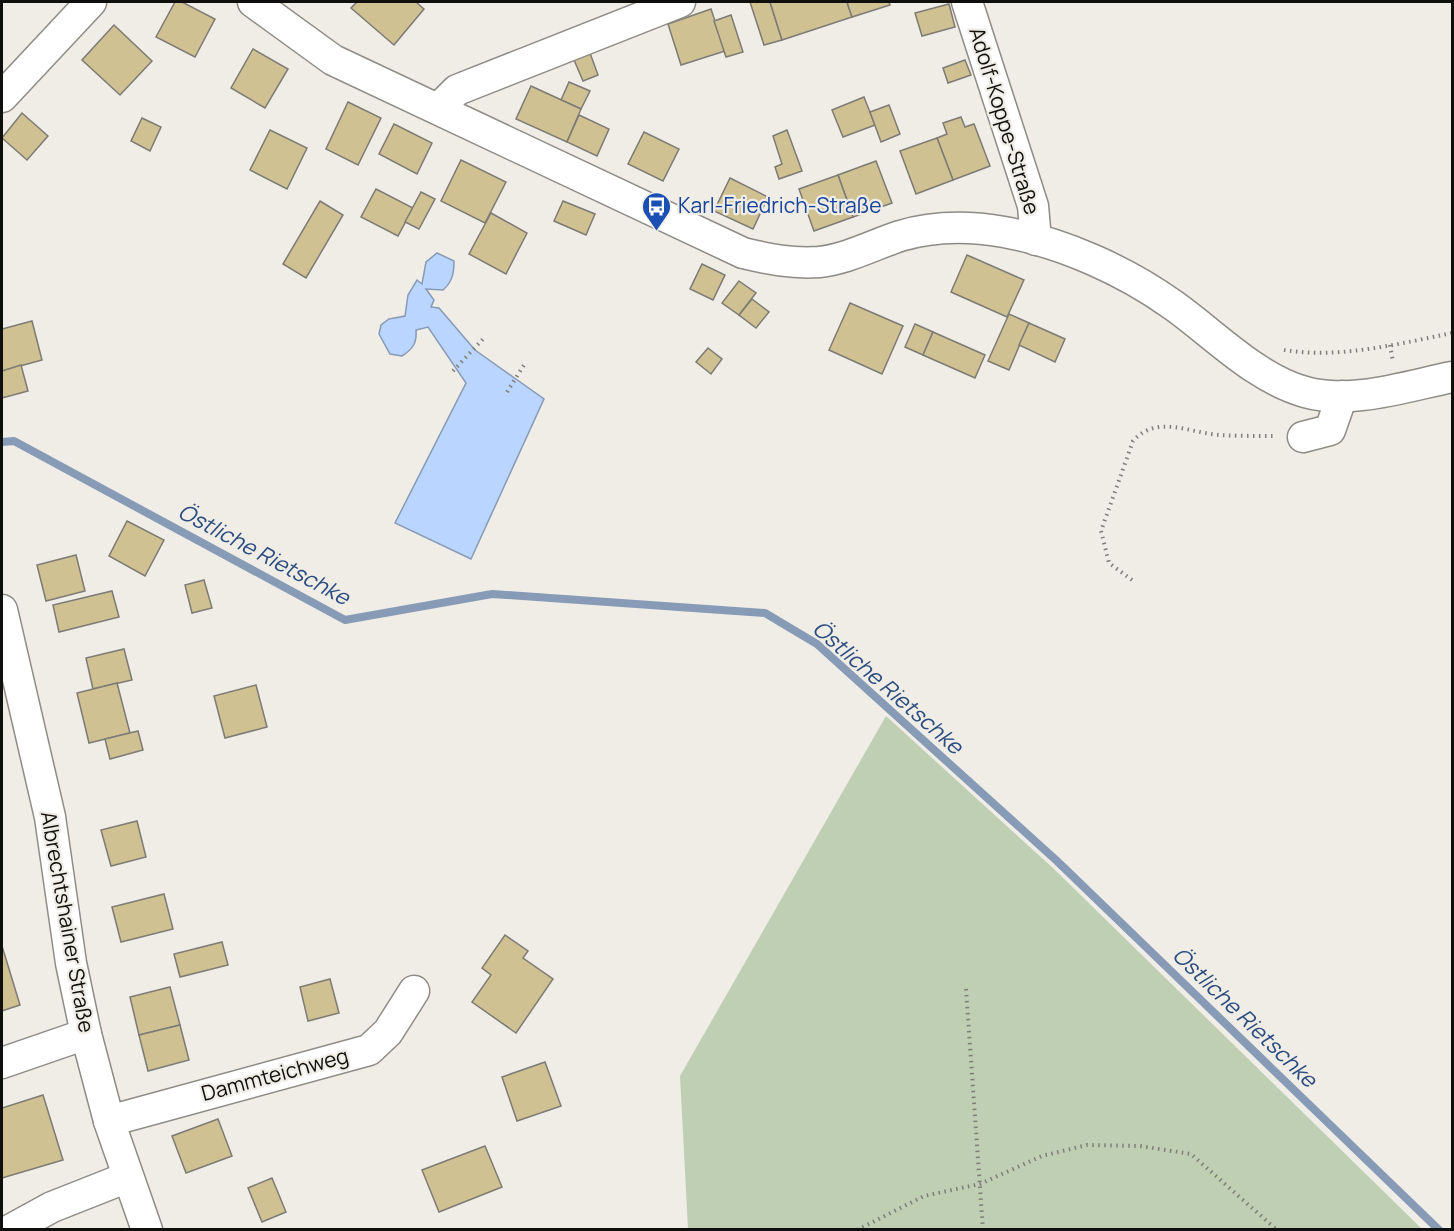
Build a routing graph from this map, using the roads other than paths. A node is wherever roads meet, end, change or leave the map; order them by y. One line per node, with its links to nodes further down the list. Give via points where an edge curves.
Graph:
1 (91, 2): 5 (street)
2 (253, 2): 6 (street, via 333,60)
3 (680, 2): 6 (street, via 457,90)
4 (967, 2): 7 (street, Adolf-Koppe-Straße, via 1033,206)
5 (2, 97)
6 (438, 109): 7 (street, via 743,252 771,260 808,262 843,258 902,235 938,228 1003,232)
7 (1036, 240): 9 (street, via 1143,285 1256,368 1282,382 1305,392)
8 (1452, 377): 9 (street)
9 (1342, 396): 10 (street, via 1330,430)
10 (1303, 437)
11 (2, 610): 12 (street, Albrechtshainer Straße)
12 (14, 718): 14 (street, Albrechtshainer Straße, via 50,817 71,963)
13 (414, 990): 16 (street, Dammteichweg, via 388,1032 369,1050)
14 (86, 1034): 15 (street); 16 (street, Albrechtshainer Straße)
15 (2, 1063)
16 (109, 1121): 17 (street, Albrechtshainer Straße)
17 (128, 1177): 18 (street, via 52,1207); 19 (street, Albrechtshainer Straße)
18 (10, 1230)
19 (147, 1230)

